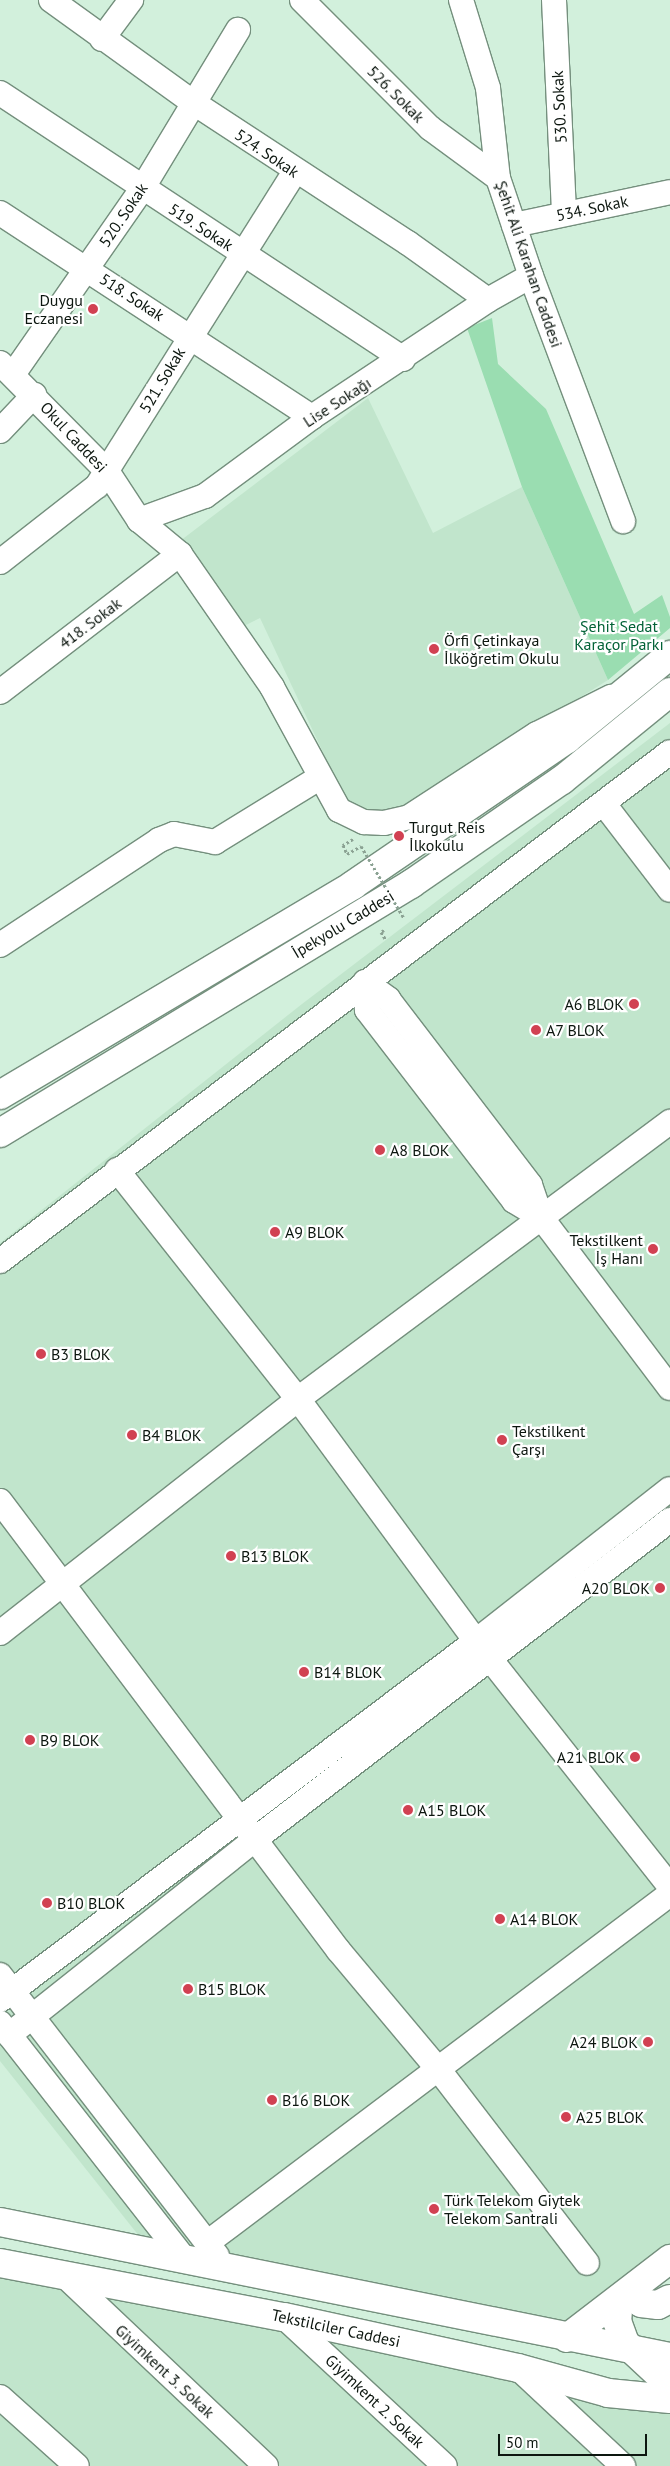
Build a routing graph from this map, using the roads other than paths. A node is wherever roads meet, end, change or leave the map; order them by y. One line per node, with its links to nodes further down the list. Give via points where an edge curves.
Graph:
1 (51, 0): 7 (street, 524. Sokak)
2 (131, 0): 7 (street)
3 (302, 0): 11 (street, 526. Sokak, via 430,128)
4 (461, 0): 11 (street, Şehit Ali Karahan Caddesi, via 488,88)
5 (554, 0): 15 (street, 530. Sokak)
6 (238, 30): 9 (street, 520. Sokak)
7 (102, 39): 9 (street, 524. Sokak)
8 (0, 93): 12 (street, 519. Sokak)
9 (194, 103): 10 (street, 524. Sokak); 12 (street, 520. Sokak)
10 (295, 172): 17 (street, 521. Sokak); 20 (street, 524. Sokak, via 408,243)
11 (498, 178): 16 (street, Şehit Ali Karahan Caddesi)
12 (142, 189): 17 (street, 519. Sokak); 18 (street, 520. Sokak)
13 (670, 192): 15 (street, 534. Sokak)
14 (0, 213): 18 (street, 518. Sokak)
15 (564, 213): 16 (street, 534. Sokak)
16 (514, 225): 19 (street, Şehit Ali Karahan Caddesi)
17 (242, 254): 21 (street, 521. Sokak); 22 (street, 519. Sokak)
18 (87, 268): 21 (street, 518. Sokak); 23 (street, 520. Sokak)
19 (531, 276): 20 (street, Lise Sokağı); 29 (street, Şehit Ali Karahan Caddesi)
20 (488, 300): 22 (street, Lise Sokağı)
21 (190, 335): 25 (street, 518. Sokak); 27 (street, 521. Sokak)
22 (403, 359): 25 (street, Lise Sokağı)
23 (7, 368): 24 (street, Okul Caddesi)
24 (34, 395): 26 (street); 27 (street, Okul Caddesi)
25 (312, 417): 28 (street, Lise Sokağı, via 205,496)
26 (2, 428)
27 (107, 470): 28 (street, Okul Caddesi); 31 (street, 521. Sokak, via 97,486)
28 (139, 520): 30 (street, Okul Caddesi)
29 (623, 521)
30 (180, 554): 34 (street, 418. Sokak); 37 (street, Okul Caddesi, via 272,687)
31 (0, 562)
32 (670, 655): 33 (main road, İpekyolu Caddesi)
33 (629, 690): 37 (street, Okul Caddesi, via 594,703 537,734 409,817 384,823 353,818 338,810); 42 (main road, İpekyolu Caddesi, via 567,739 353,885)
34 (0, 692)
35 (670, 692): 44 (main road, İpekyolu Caddesi, via 562,780 411,884)
36 (670, 752): 38 (street)
37 (319, 778): 40 (street, via 215,842 174,834 159,840)
38 (604, 804): 39 (street); 41 (street)
39 (670, 890)
40 (0, 945)
41 (365, 982): 45 (street); 46 (street, via 388,1000 530,1185)
42 (0, 1094)
43 (670, 1122): 46 (street)
44 (0, 1133)
45 (117, 1170): 47 (street); 49 (street)
46 (541, 1218): 48 (street); 49 (street)
47 (0, 1261)
48 (670, 1388)
49 (298, 1399): 53 (street); 55 (street)
50 (670, 1489): 55 (street)
51 (0, 1501): 53 (street)
52 (670, 1520): 56 (street)
53 (64, 1584): 54 (street); 57 (street)
54 (0, 1633)
55 (476, 1640): 56 (street); 57 (street)
56 (492, 1659): 58 (street); 59 (street)
57 (239, 1820): 58 (street); 61 (street)
58 (254, 1840): 62 (street); 64 (street, via 340,1951)
59 (670, 1887)
60 (670, 1894): 64 (street)
61 (4, 1989): 62 (street)
62 (33, 2017): 63 (street); 66 (street)
63 (4, 2029): 68 (street)
64 (439, 2070): 66 (street); 70 (street)
65 (0, 2222): 68 (main road)
66 (207, 2243): 71 (street)
67 (670, 2259): 73 (main road)
68 (185, 2260): 71 (main road)
69 (0, 2263): 72 (main road, Tekstilciler Caddesi)
70 (587, 2263)
71 (228, 2269): 76 (main road)
72 (64, 2275): 75 (main road, Tekstilciler Caddesi); 84 (street, Giyimkent 3. Sokak)
73 (628, 2292): 74 (main road, via 641,2303 658,2305); 76 (main road); 77 (main road, via 617,2321)
74 (670, 2299)
75 (284, 2316): 79 (main road, Tekstilciler Caddesi); 85 (street, Giyimkent 2. Sokak)
76 (566, 2338): 77 (main road)
77 (631, 2350): 78 (main road); 80 (main road)
78 (670, 2358)
79 (518, 2368): 82 (main road, Tekstilciler Caddesi, via 608,2393); 86 (street)
80 (670, 2386)
81 (0, 2397): 83 (street)
82 (670, 2399)
83 (76, 2466)
84 (266, 2466)
85 (445, 2466)
86 (623, 2466)

